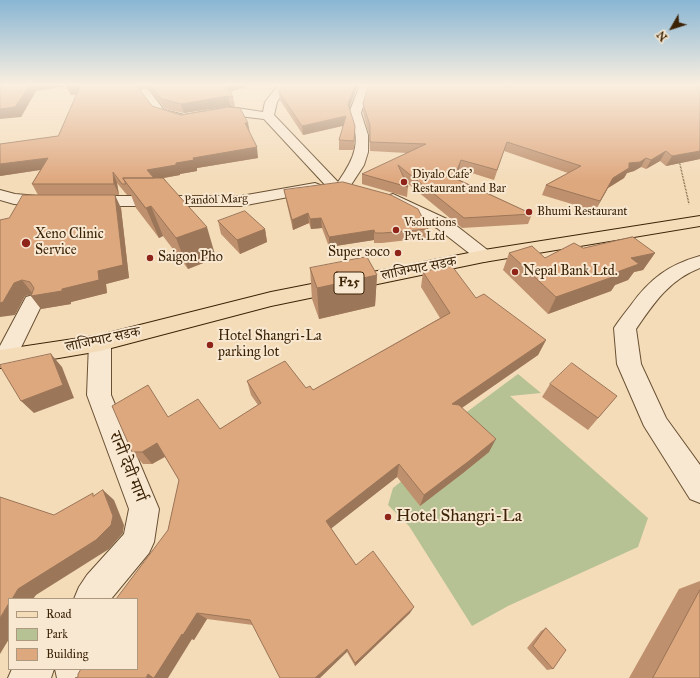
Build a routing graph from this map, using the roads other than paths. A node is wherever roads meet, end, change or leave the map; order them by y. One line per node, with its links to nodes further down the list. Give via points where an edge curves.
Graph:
1 (268, 116): 5 (street)
2 (175, 117): 3 (street, via 184,119)
3 (198, 117)
4 (357, 117): 5 (street, via 363,136 360,158)
5 (338, 185): 6 (street, Pandol Marg); 7 (street, Pandol Marg, via 241,201 42,202)
6 (359, 189)
7 (0, 195)
8 (382, 196): 10 (street, via 397,200 443,224)
9 (697, 221): 10 (main road, लाजिम्पाट सडक / F25)
10 (484, 256): 13 (main road, लाजिम्पाट सडक / F25, via 271,299)
11 (700, 262): 15 (street, via 669,276 625,328 629,364 657,426)
12 (33, 302): 14 (street)
13 (100, 343): 14 (main road, लाजिम्पाट सडक / F25); 16 (street, रानी देवी मार्ग, via 99,395 144,510 138,542)
14 (3, 359)
15 (700, 489)
16 (92, 598)
17 (35, 670): 18 (street)
18 (27, 678)

